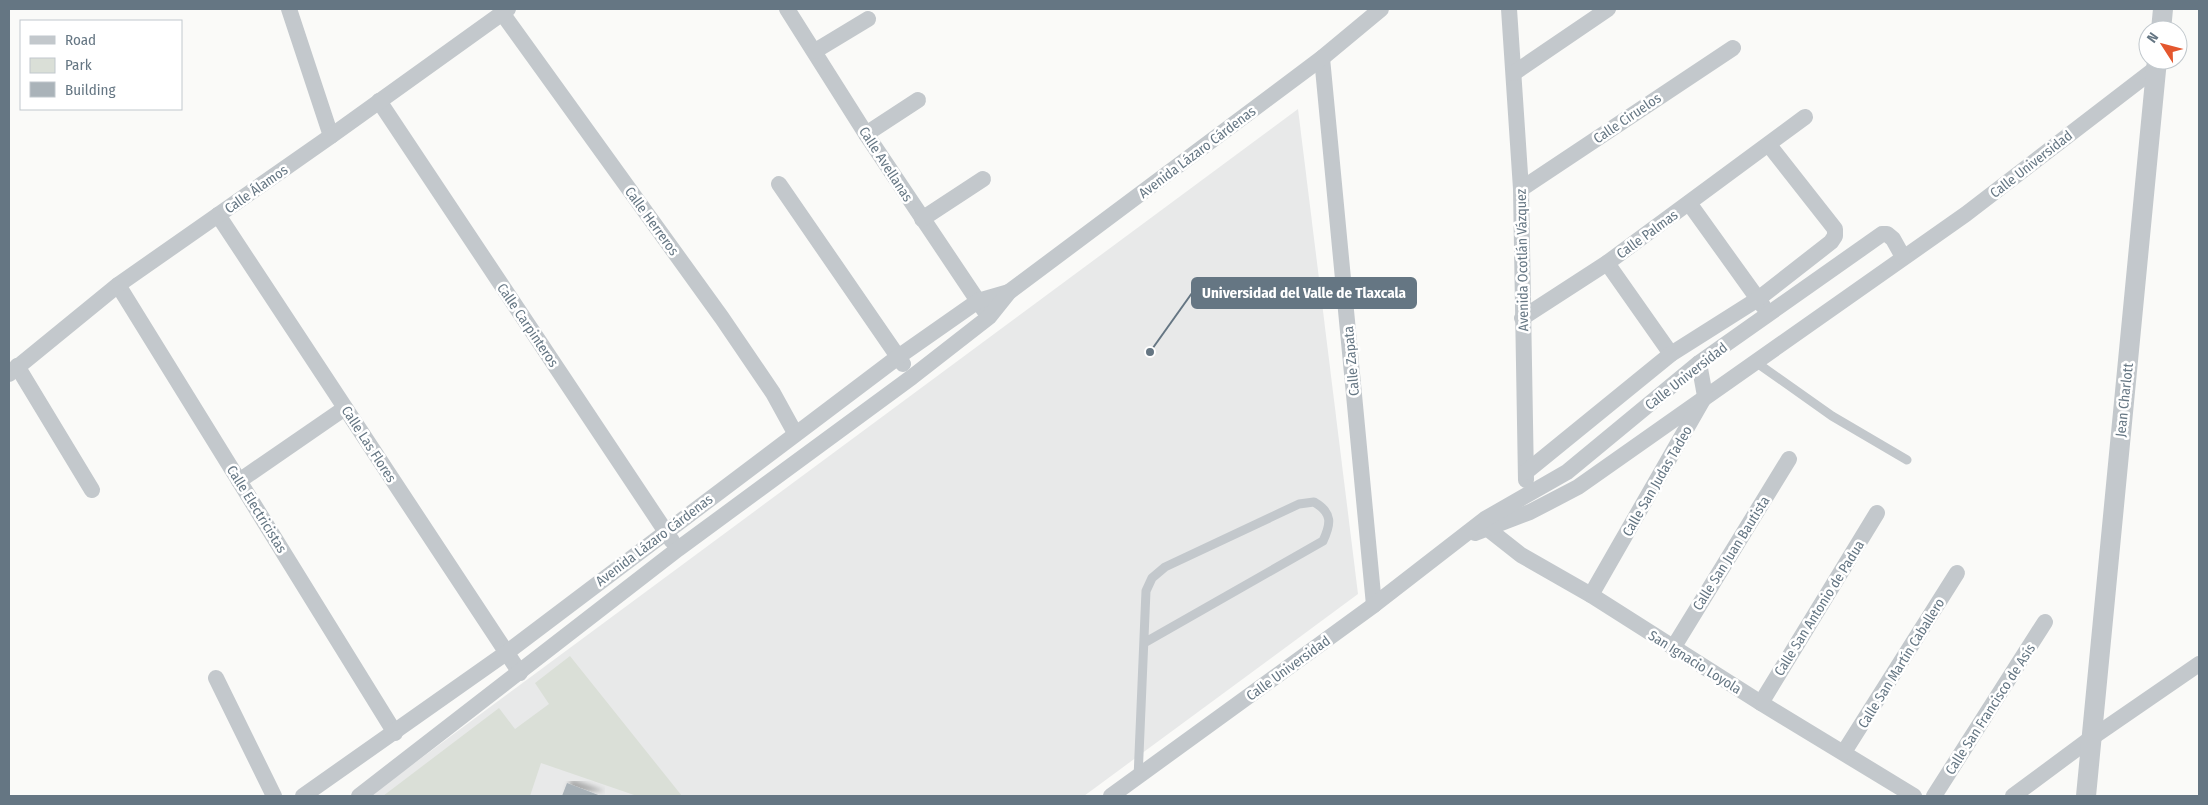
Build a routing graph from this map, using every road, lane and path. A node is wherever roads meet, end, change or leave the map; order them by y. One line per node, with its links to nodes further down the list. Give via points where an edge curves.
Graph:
1 (289, 9): 18 (street)
2 (787, 9): 9 (street, Calle Avellanas)
3 (1381, 9): 10 (street, Avenida Lázaro Cárdenas)
4 (1509, 9): 13 (street, Avenida Ocotlán Vázquez)
5 (1608, 9): 13 (street)
6 (505, 11): 15 (street, Calle Álamos); 43 (street, Calle Herreros, via 773,392)
7 (868, 19): 9 (street)
8 (1733, 48): 22 (street, Calle Ciruelos)
9 (815, 52): 17 (street, Calle Avellanas)
10 (1322, 58): 29 (street, Avenida Lázaro Cárdenas); 56 (street, Calle Zapata)
11 (2149, 70): 26 (street, Calle Universidad, via 1966,214)
12 (2156, 70): 66 (street, Jean Charlott)
13 (1514, 73): 22 (street, Avenida Ocotlán Vázquez)
14 (918, 100): 17 (street)
15 (379, 101): 18 (street, Calle Álamos); 52 (street, Calle Carpinteros)
16 (1805, 117): 19 (street, Calle Palmas)
17 (866, 134): 25 (street, Calle Avellanas)
18 (331, 136): 24 (street, Calle Álamos)
19 (1769, 145): 23 (street, Calle Palmas); 30 (street, via 1835,229 1835,236)
20 (983, 179): 25 (street)
21 (779, 184): 36 (street)
22 (1521, 189): 34 (street, Avenida Ocotlán Vázquez)
23 (1689, 203): 27 (street, Calle Palmas); 30 (street)
24 (218, 215): 28 (street, Calle Álamos); 42 (street, Calle Las Flores)
25 (922, 219): 31 (street, Calle Avellanas)
26 (1903, 257): 32 (street, Calle Universidad, via 1893,239 1882,234); 38 (street, Calle Universidad)
27 (1607, 263): 34 (street, Calle Palmas); 35 (street)
28 (118, 285): 39 (street, Calle Álamos); 47 (street, Calle Electricistas)
29 (1010, 292): 31 (street, Avenida Lázaro Cárdenas); 33 (street, Avenida Lázaro Cárdenas)
30 (1758, 299): 32 (street); 35 (street)
31 (978, 301): 33 (street, Calle Avellanas); 36 (street, Avenida Lázaro Cárdenas)
32 (1769, 314): 37 (street, Calle Universidad)
33 (988, 318): 40 (street, Avenida Lázaro Cárdenas)
34 (1522, 318): 46 (street, Avenida Ocotlán Vázquez)
35 (1671, 354): 46 (street)
36 (898, 356): 40 (street); 43 (street, Avenida Lázaro Cárdenas)
37 (1699, 363): 41 (street); 49 (street, Calle Universidad)
38 (1757, 363): 41 (street, Calle Universidad); 45 (lane, via 1832,416)
39 (13, 370): 48 (street)
40 (912, 377): 53 (street, Avenida Lázaro Cárdenas)
41 (1705, 396): 49 (street, Calle Universidad, via 1578,487); 55 (street, Calle San Judas Tadeo)
42 (345, 408): 47 (street); 60 (street, Calle Las Flores)
43 (794, 434): 52 (street, Avenida Lázaro Cárdenas)
44 (1789, 459): 59 (street, Calle San Juan Bautista)
45 (1907, 460)
46 (1526, 472): 49 (street, Avenida Ocotlán Vázquez)
47 (239, 481): 65 (street, Calle Electricistas)
48 (92, 490)
49 (1528, 504): 51 (street, Calle Universidad)
50 (1878, 513): 64 (street, Calle San Antonio de Padua)
51 (1486, 524): 55 (street, San Ignacio Loyola, via 1521,555); 56 (street, Calle Universidad, via 1463,536)
52 (665, 531): 53 (street, Calle Carpinteros); 60 (street, Avenida Lázaro Cárdenas)
53 (678, 549): 62 (street, Avenida Lázaro Cárdenas)
54 (1957, 573): 67 (street, Calle San Martín Caballero)
55 (1591, 595): 59 (street, San Ignacio Loyola)
56 (1374, 604): 68 (street, Calle Universidad)
57 (2045, 622): 74 (street, Calle San Francisco de Asís)
58 (1144, 643): 58 (lane, via 1146,591 1152,578 1165,567 1299,504 1314,502 1328,514 1330,525 1324,542); 68 (lane)
59 (1673, 648): 64 (street, San Ignacio Loyola)
60 (506, 653): 62 (street, Calle Las Flores); 65 (street, Avenida Lázaro Cárdenas)
61 (2199, 664): 66 (street)
62 (520, 673): 71 (street, Avenida Lázaro Cárdenas)
63 (216, 678): 69 (street)
64 (1761, 703): 67 (street, San Ignacio Loyola)
65 (395, 733): 70 (street, Avenida Lázaro Cárdenas)
66 (2090, 739): 75 (street); 76 (street, Jean Charlott)
67 (1844, 752): 73 (street, San Ignacio Loyola)
68 (1138, 778): 72 (street, Calle Universidad)
69 (274, 796)
70 (303, 796)
71 (359, 796)
72 (1111, 796)
73 (1914, 796)
74 (1934, 796)
75 (2014, 796)
76 (2086, 796)

